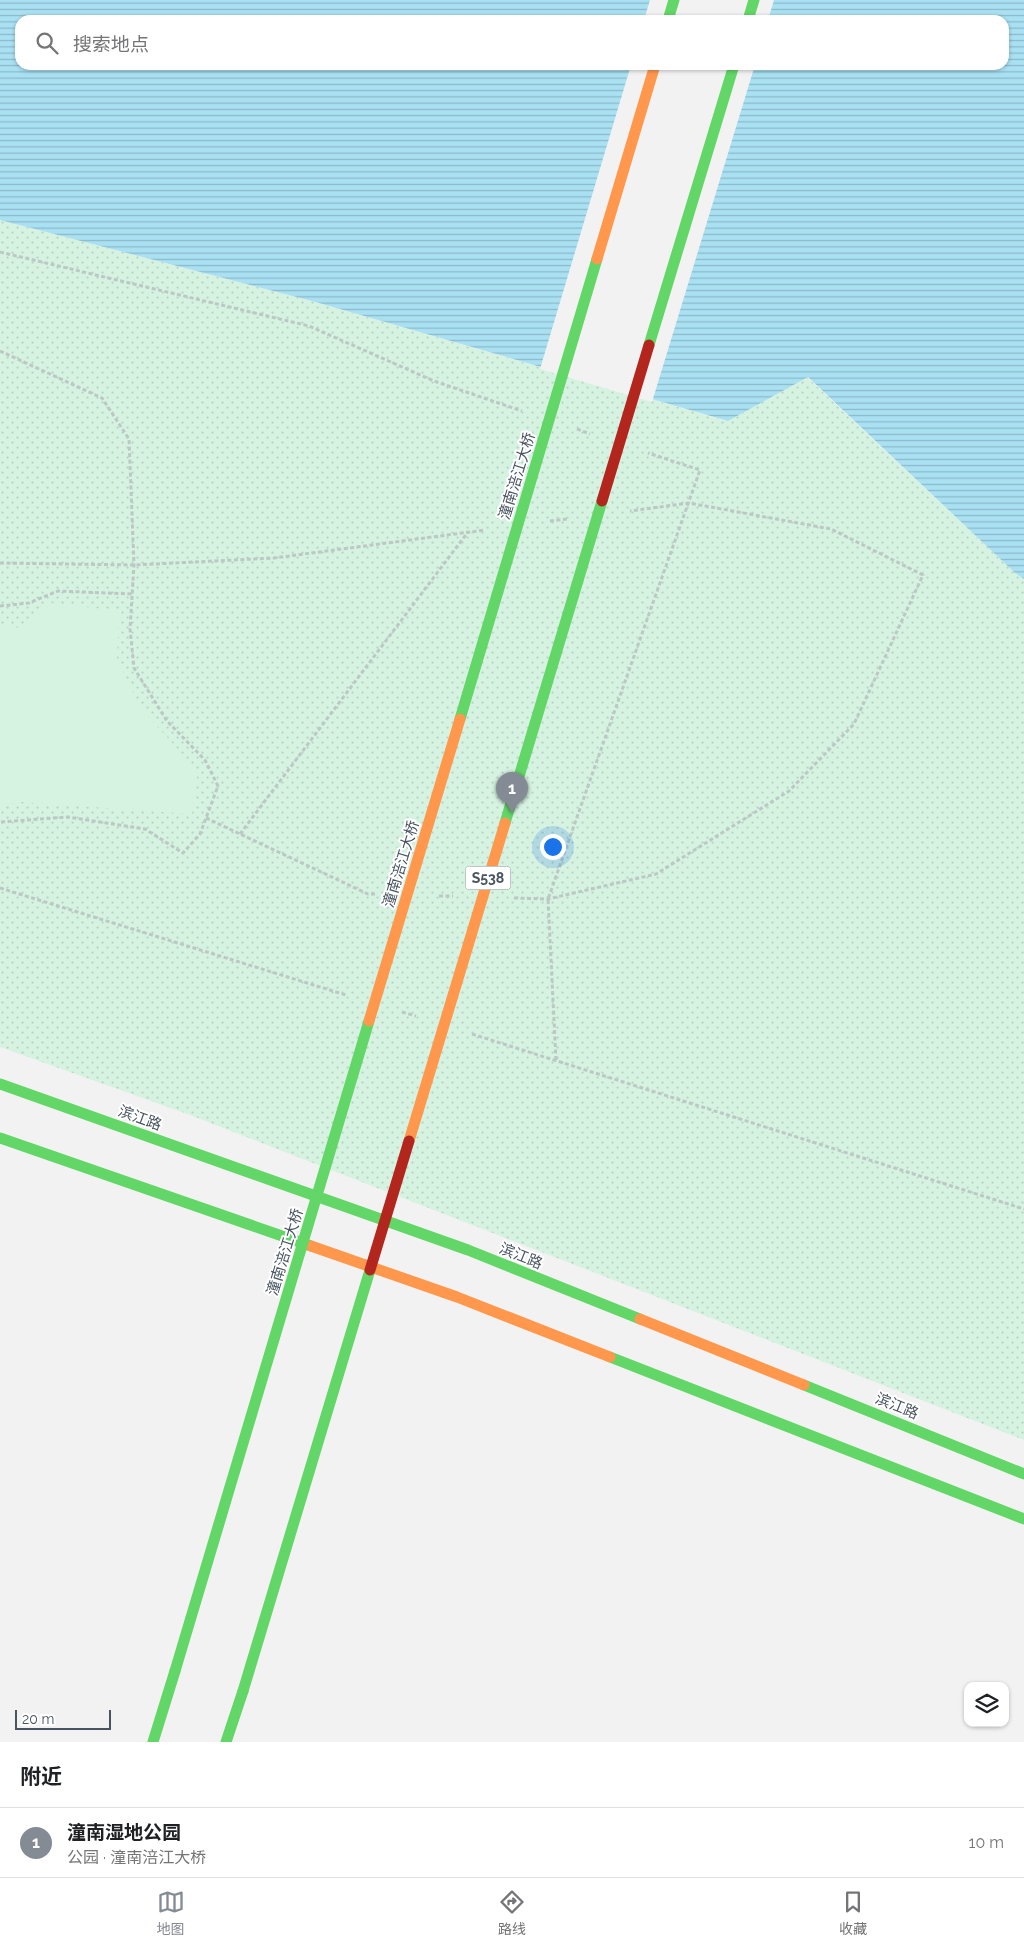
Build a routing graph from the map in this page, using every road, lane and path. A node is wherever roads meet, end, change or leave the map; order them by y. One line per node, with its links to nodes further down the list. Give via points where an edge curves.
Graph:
1 (674, 0): 3 (main road)
2 (754, 0): 4 (main road)
3 (670, 15)
4 (750, 15)
5 (654, 70): 42 (main road, 潼南涪江大桥, bridge)
6 (732, 70): 43 (main road, S538, bridge)
7 (0, 252): 9 (path, via 309,326 434,382)
8 (0, 351): 20 (path, via 102,398 129,439)
9 (526, 412)
10 (572, 427): 11 (path)
11 (599, 437)
12 (645, 452): 13 (path, via 700,470)
13 (689, 503): 14 (path); 31 (path); 31 (path, via 831,529 923,575 854,724 790,791 656,874)
14 (622, 512)
15 (574, 518): 16 (path)
16 (545, 522)
17 (487, 529): 18 (path)
18 (468, 532): 20 (path, via 274,558); 25 (path)
19 (0, 563): 20 (path)
20 (134, 565): 21 (path)
21 (133, 594): 22 (path, via 58,591 28,603); 23 (path, via 130,629 134,668 167,721 205,760 218,786)
22 (0, 606)
23 (206, 818): 24 (path, via 200,834 183,853 145,829 68,817); 25 (path)
24 (0, 822)
25 (240, 834): 27 (path, via 368,894)
26 (0, 888): 32 (path)
27 (378, 894)
28 (434, 896): 29 (path)
29 (454, 896)
30 (510, 898): 31 (path)
31 (548, 899): 36 (path)
32 (347, 995)
33 (394, 1010): 34 (path)
34 (422, 1018)
35 (470, 1033): 36 (path)
36 (556, 1060): 39 (path)
37 (0, 1084): 40 (main road, 滨江路, via 468,1250)
38 (0, 1138): 41 (main road, via 457,1297)
39 (1024, 1208)
40 (1024, 1474)
41 (1024, 1519)
42 (153, 1742)
43 (226, 1742)

